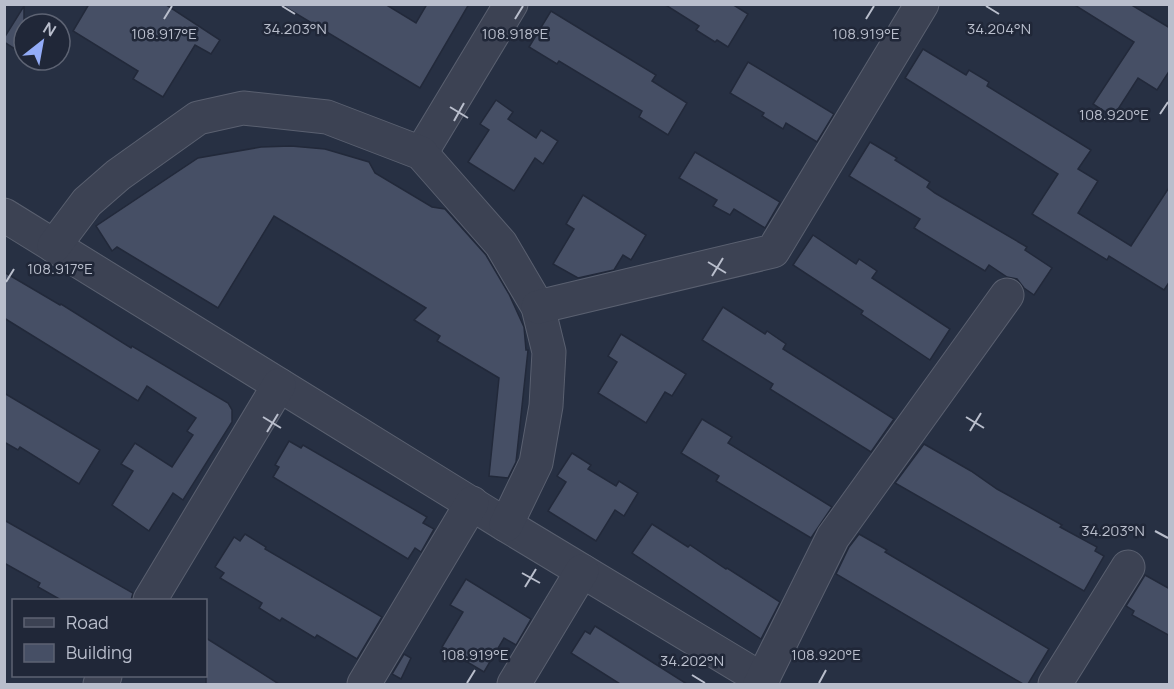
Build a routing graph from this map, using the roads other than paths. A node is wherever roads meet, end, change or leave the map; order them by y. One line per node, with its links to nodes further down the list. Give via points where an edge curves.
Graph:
1 (511, 4): 3 (street)
2 (922, 4): 7 (street, via 773,250)
3 (421, 153): 5 (street, via 327,117 243,108 198,118 117,175 87,202); 7 (street, via 501,244)
4 (4, 215): 5 (street)
5 (54, 246): 8 (street)
6 (1007, 295): 14 (street, via 832,537)
7 (537, 307): 10 (street, via 549,352 546,406 536,463)
8 (279, 385): 9 (street); 13 (street)
9 (472, 503): 10 (street); 15 (street)
10 (506, 525): 12 (street)
11 (1128, 567): 17 (street)
12 (582, 571): 14 (street); 16 (street)
13 (151, 599)
14 (762, 682)
15 (364, 684)
16 (514, 684)
17 (1055, 684)

